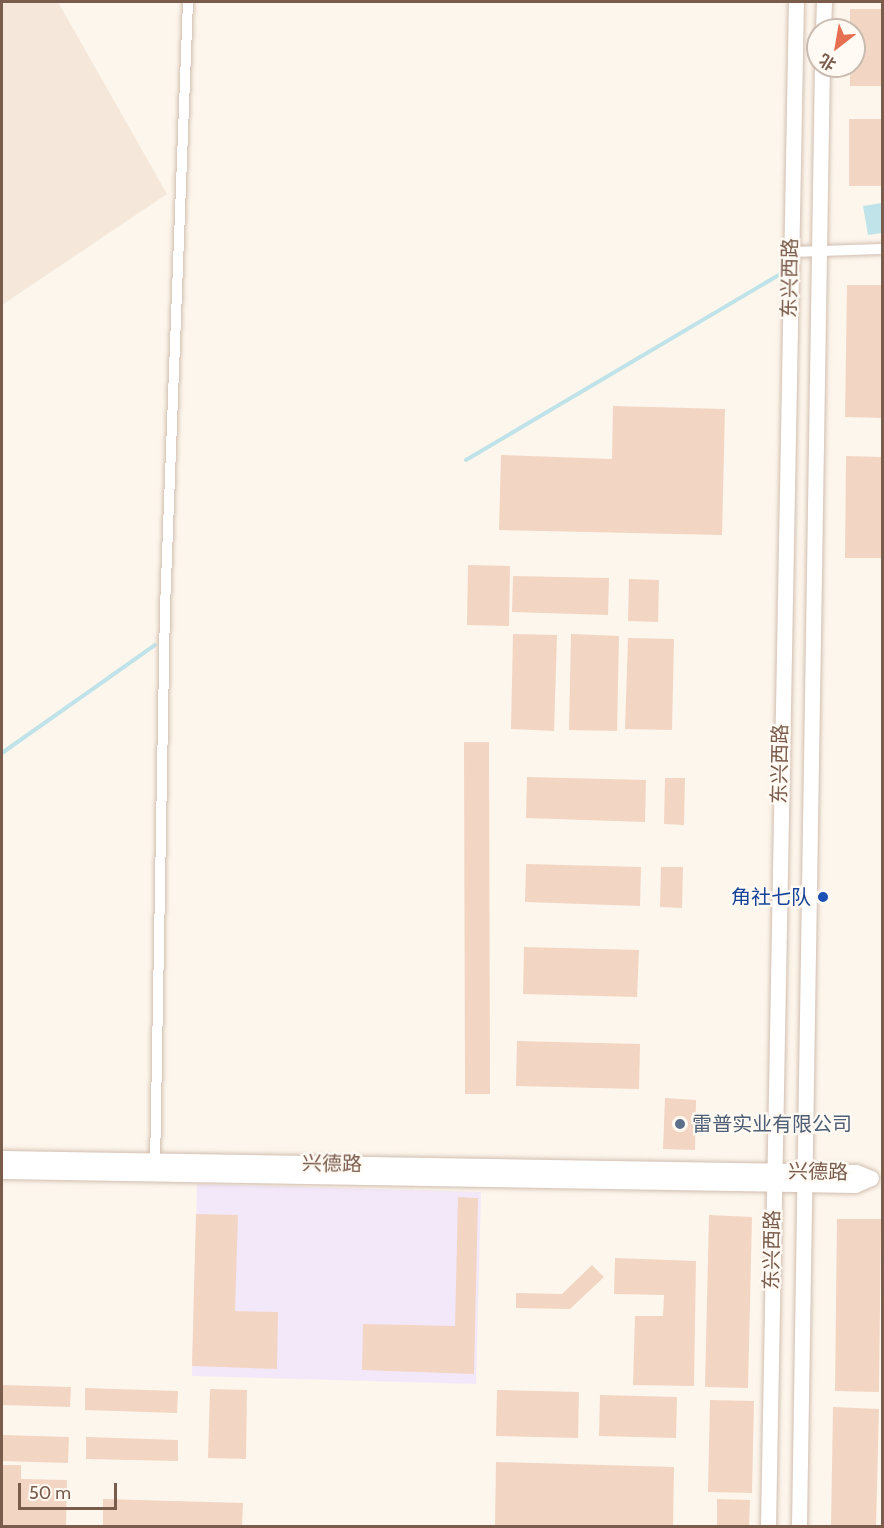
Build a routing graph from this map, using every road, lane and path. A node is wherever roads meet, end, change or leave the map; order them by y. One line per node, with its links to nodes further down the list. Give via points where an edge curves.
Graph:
1 (188, 2): 10 (street, via 165,608)
2 (796, 2): 8 (main road, 东兴西路)
3 (824, 2): 4 (main road)
4 (823, 18)
5 (822, 78): 7 (main road, 东兴西路)
6 (882, 249): 7 (street)
7 (818, 251): 8 (street); 13 (main road, 东兴西路)
8 (790, 252): 12 (main road, 东兴西路)
9 (2, 1158): 10 (main road, 兴德路)
10 (155, 1167): 11 (main road, 兴德路); 12 (main road, 兴德路)
11 (2, 1171)
12 (774, 1177): 13 (main road, 兴德路); 15 (main road, 东兴西路)
13 (805, 1178): 14 (main road, 兴德路, via 855,1185); 16 (main road, 东兴西路)
14 (877, 1178)
15 (768, 1527)
16 (799, 1527)

